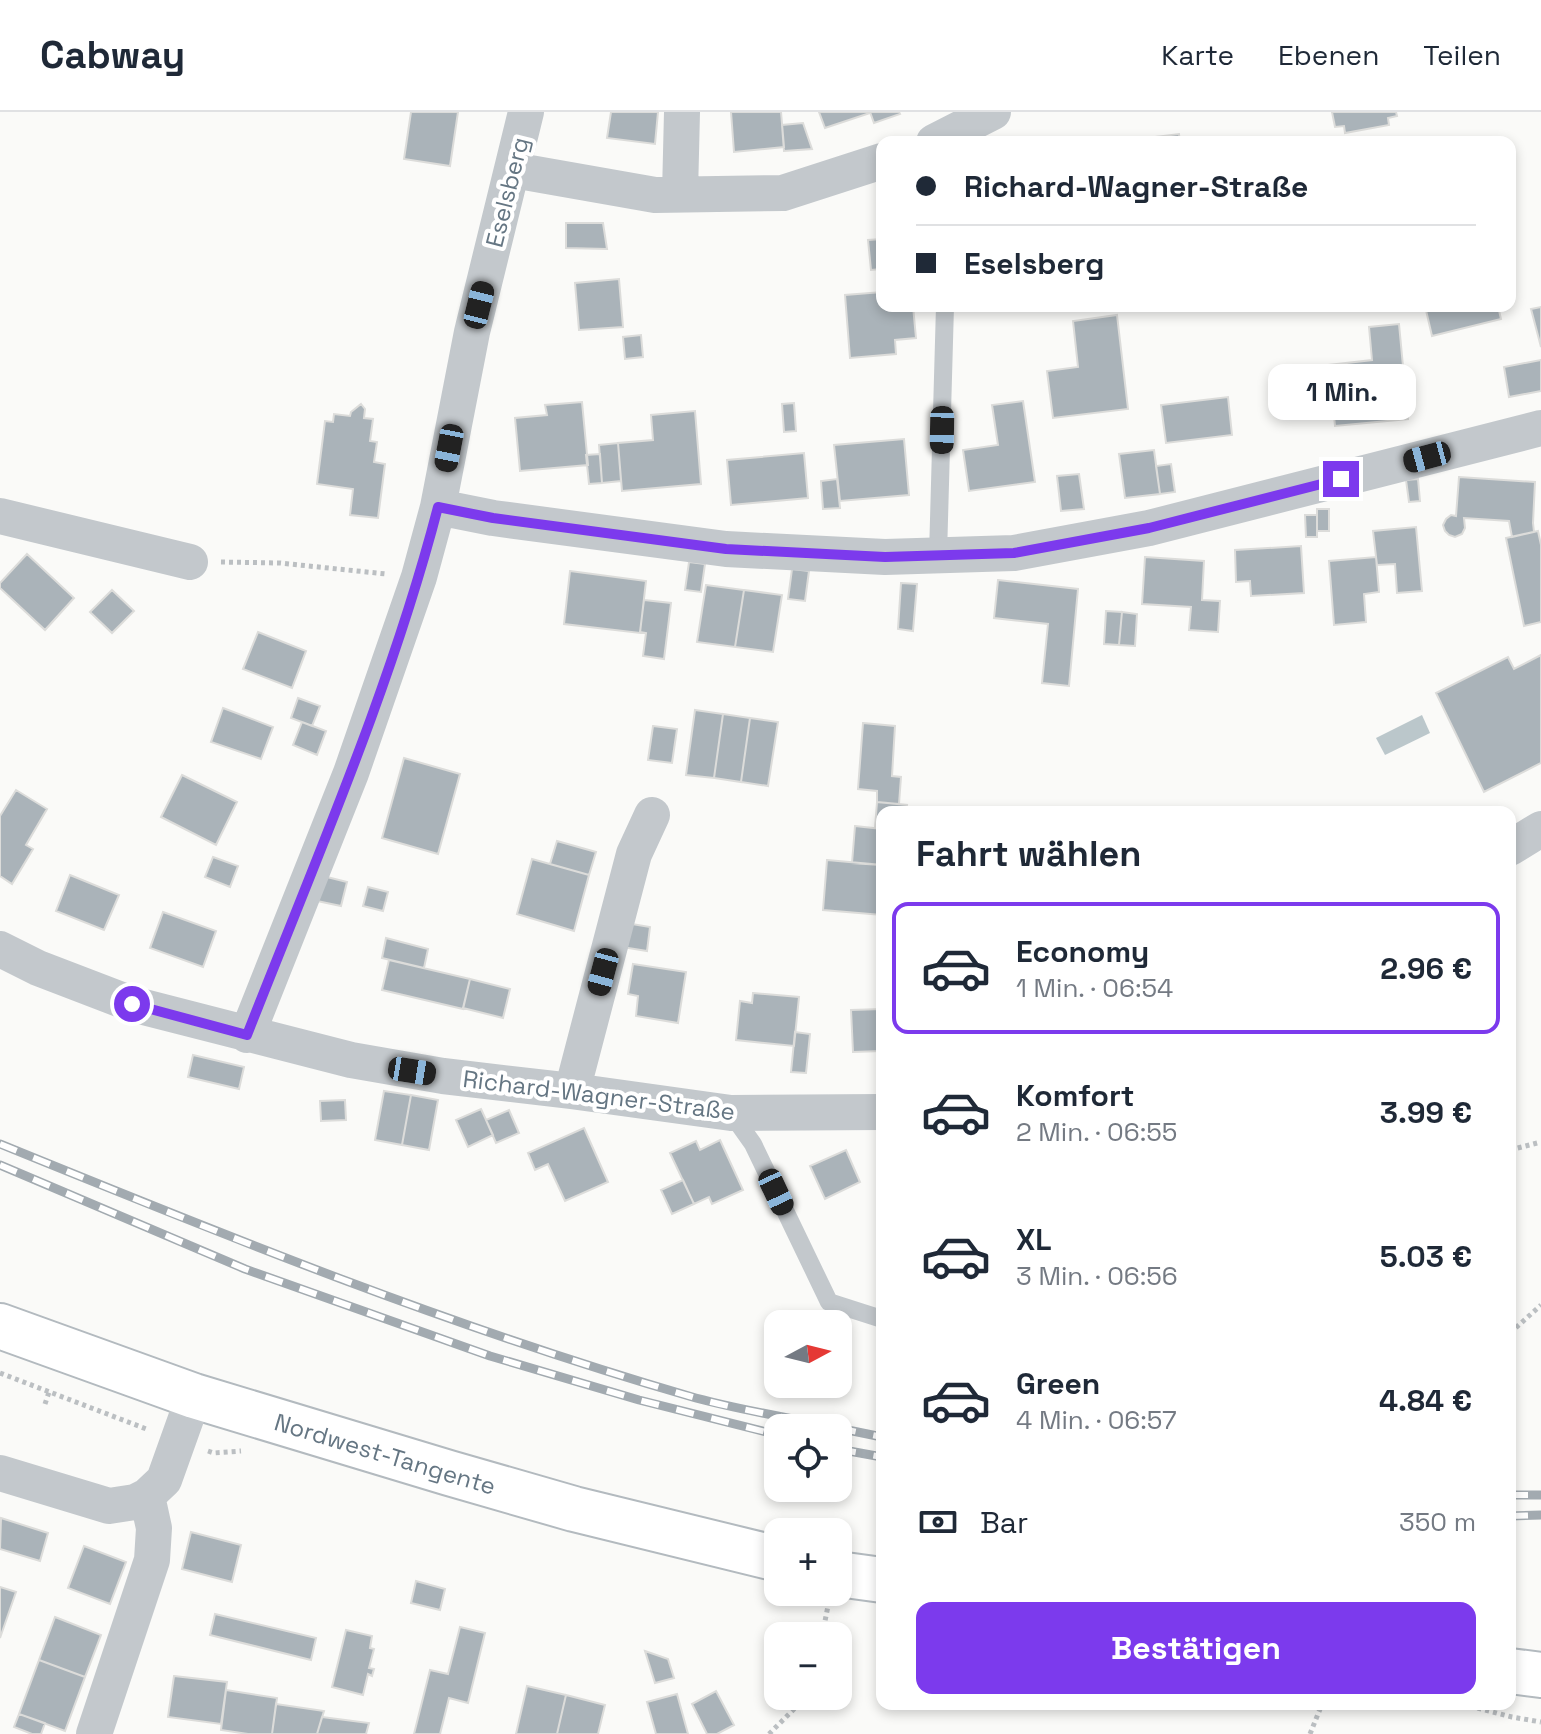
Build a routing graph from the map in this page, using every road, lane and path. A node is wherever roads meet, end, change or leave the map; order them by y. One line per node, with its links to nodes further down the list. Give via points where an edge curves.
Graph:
1 (526, 112): 6 (street, Eselsberg)
2 (682, 112): 7 (street)
3 (993, 112): 4 (street)
4 (946, 136)
5 (876, 163): 7 (street, via 783,193)
6 (513, 170): 7 (street, via 655,195); 10 (street, Eselsberg, via 472,332)
7 (680, 194)
8 (945, 312): 12 (lane)
9 (1541, 428): 12 (street, via 1149,528 1014,553)
10 (438, 507): 12 (street, via 726,549); 14 (street, Eselsberg)
11 (0, 516): 13 (street)
12 (938, 555)
13 (190, 562): 14 (path, via 280,563)
14 (419, 577): 19 (street, Eselsberg, via 351,773)
15 (652, 815): 20 (street, via 634,854)
16 (1541, 829): 17 (street)
17 (1516, 844)
18 (0, 949): 19 (street, Richard-Wagner-Straße, via 132,1004)
19 (247, 1035): 20 (street, Richard-Wagner-Straße, via 443,1076)
20 (572, 1091): 22 (street, Richard-Wagner-Straße)
21 (876, 1112): 22 (street, Richard-Wagner-Straße)
22 (731, 1113): 26 (lane, via 753,1144 829,1302)
23 (1541, 1142): 24 (path)
24 (1516, 1148)
25 (1541, 1305): 28 (path)
26 (876, 1317)
27 (0, 1326): 31 (main road, Nordwest-Tangente)
28 (1516, 1328)
29 (0, 1373): 30 (path)
30 (49, 1392): 32 (path); 33 (path)
31 (194, 1396): 33 (street); 36 (main road, Nordwest-Tangente, via 574,1509)
32 (45, 1404)
33 (178, 1441): 35 (street, via 164,1480)
34 (0, 1473): 35 (street, via 109,1506)
35 (147, 1496): 45 (street, via 154,1528 152,1560)
36 (764, 1556)
37 (876, 1581): 38 (main road)
38 (852, 1585)
39 (1516, 1672): 40 (main road)
40 (1541, 1675)
41 (793, 1710): 46 (path)
42 (1320, 1710): 47 (path)
43 (1485, 1710): 44 (path)
44 (1541, 1722)
45 (94, 1734)
46 (769, 1734)
47 (1310, 1734)

